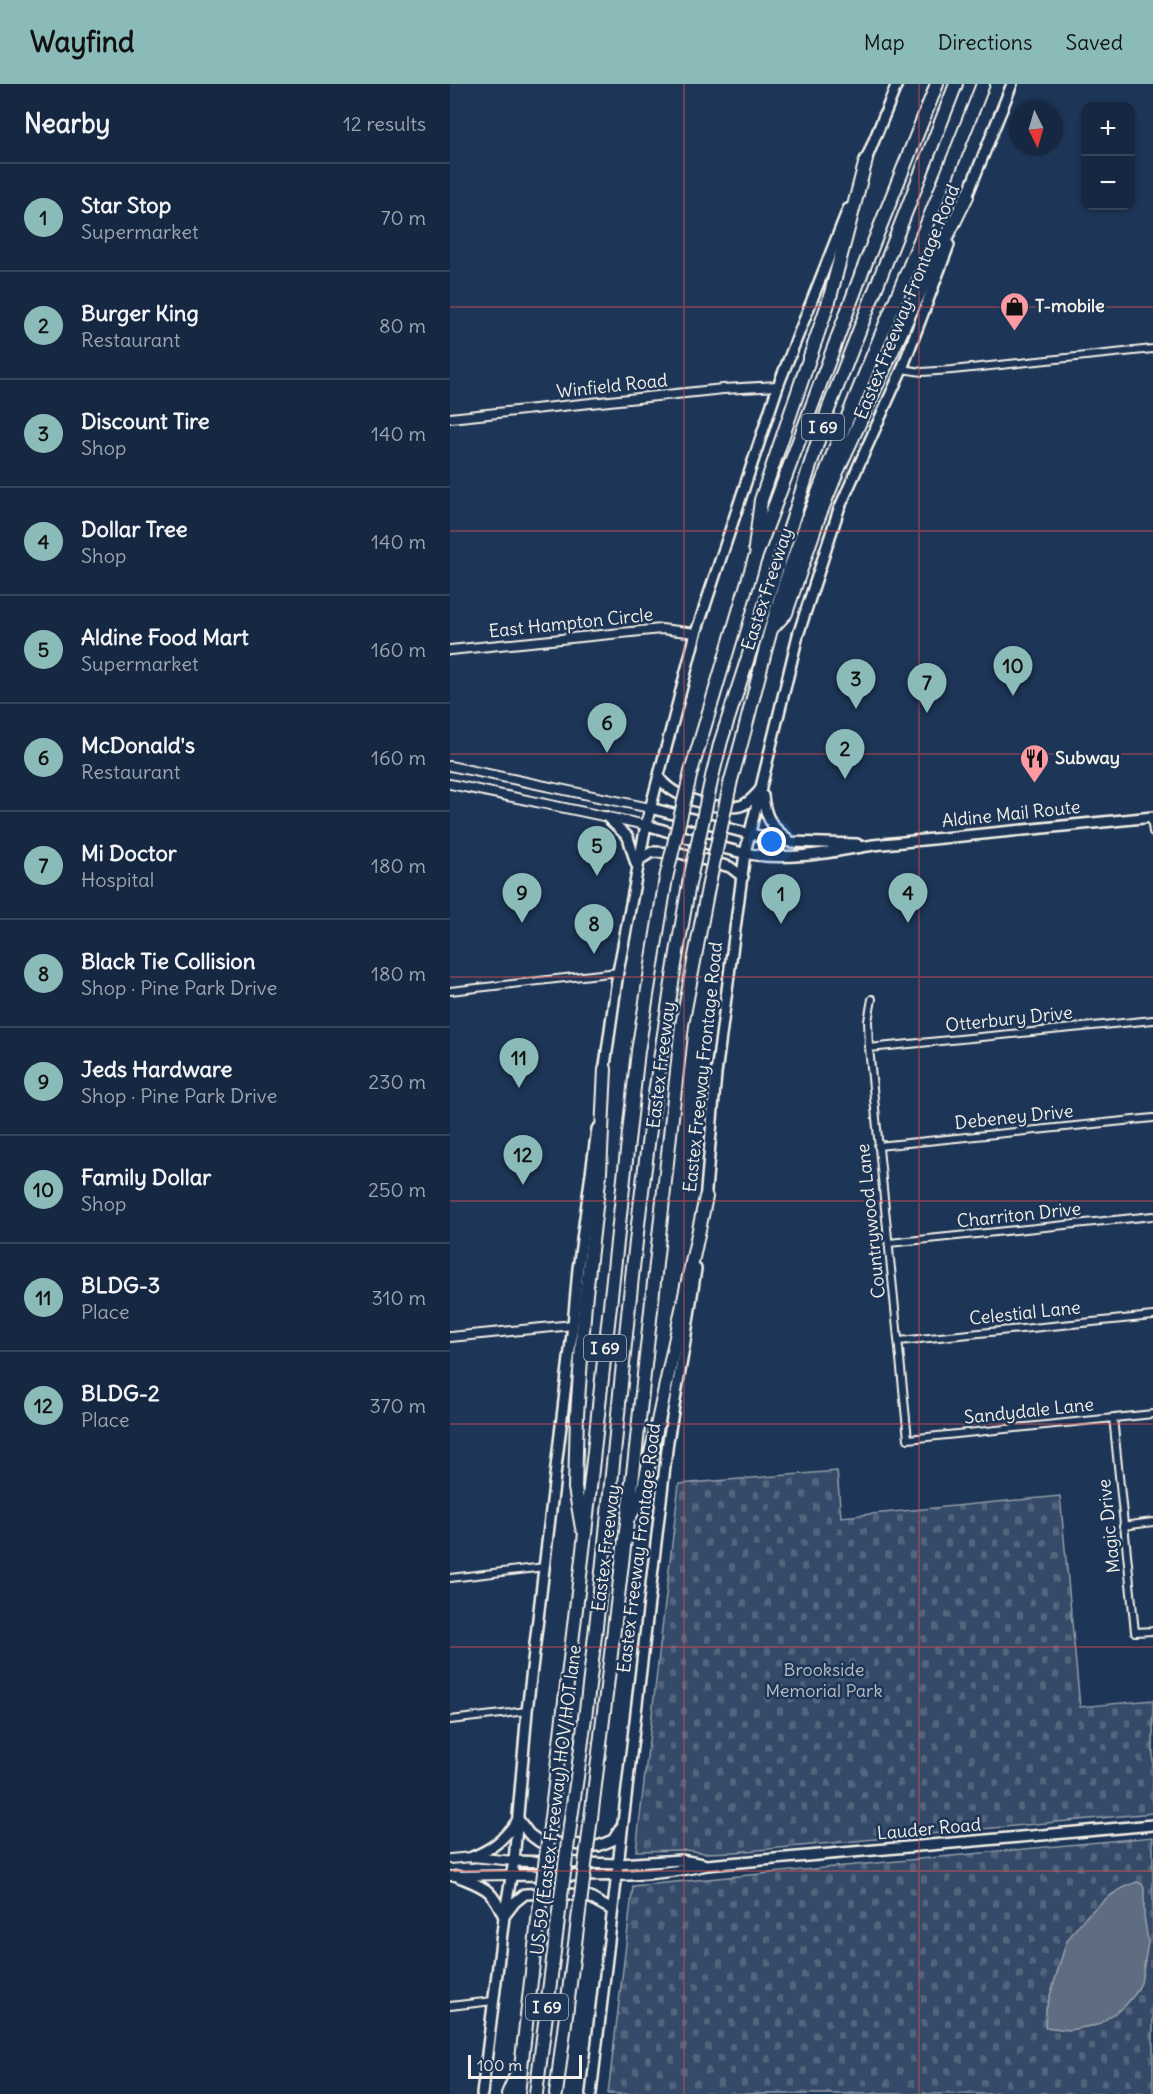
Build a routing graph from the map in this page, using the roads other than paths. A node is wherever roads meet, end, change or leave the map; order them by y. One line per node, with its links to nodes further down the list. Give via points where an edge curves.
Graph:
1 (897, 84): 6 (main road)
2 (937, 84): 12 (highway, Eastex Freeway / I 69)
3 (956, 84): 82 (highway, US 59 (Eastex Freeway) HOV/HOT lane / I 69, bridge, via 828,410 720,741 689,884 643,1180 589,1701)
4 (983, 84): 13 (highway, Eastex Freeway / I 69, via 852,404)
5 (1012, 84): 7 (main road, Eastex Freeway Frontage Road)
6 (866, 160): 10 (main road); 12 (highway, via 829,301 761,500)
7 (967, 196): 9 (main road, Eastex Freeway Frontage Road); 13 (highway, via 837,472 786,613)
8 (1153, 349): 9 (street, via 955,370)
9 (902, 369): 21 (main road, Eastex Freeway Frontage Road, via 839,509 798,634)
10 (778, 386): 11 (street, Winfield Road); 14 (main road)
11 (450, 418)
12 (754, 561): 56 (highway, Eastex Freeway / I 69, bridge, via 691,772 666,878 638,1051)
13 (770, 630): 53 (highway, Eastex Freeway / I 69, bridge, via 731,780 682,1025)
14 (696, 633): 15 (street, East Hampton Circle, via 661,629); 18 (main road)
15 (450, 650)
16 (450, 766): 17 (street)
17 (468, 771): 20 (street); 22 (street)
18 (659, 777): 21 (main road, via 671,790 689,799 718,805 740,806); 23 (main road)
19 (450, 784): 20 (street)
20 (465, 787): 24 (street)
21 (762, 788): 29 (main road, Eastex Freeway Frontage Road); 30 (main road, via 765,812 772,826)
22 (573, 793): 23 (street); 24 (street)
23 (650, 808): 27 (main road); 29 (main road, Aldine Mail Route)
24 (569, 809): 25 (street)
25 (607, 817): 27 (street); 33 (main road, via 628,837)
26 (1152, 817): 28 (street); 31 (main road, Aldine Mail Route)
27 (646, 825): 32 (main road, Aldine Mail Route); 33 (main road)
28 (1153, 832)
29 (750, 834): 30 (main road, Aldine Mail Route); 32 (main road, Eastex Freeway Frontage Road)
30 (791, 842): 31 (main road, Aldine Mail Route)
31 (873, 845): 32 (main road, Aldine Mail Route, via 778,856)
32 (745, 853): 34 (main road, Eastex Freeway Frontage Road)
33 (638, 865): 34 (main road, via 652,852 680,853 730,867); 35 (main road)
34 (743, 877): 43 (main road, Eastex Freeway Frontage Road, via 716,1074)
35 (618, 972): 36 (street); 40 (main road)
36 (450, 991)
37 (872, 999): 39 (street, Countrywood Lane)
38 (1153, 1020): 39 (street, Otterbury Drive)
39 (869, 1048): 42 (street, Countrywood Lane)
40 (604, 1069): 47 (main road); 56 (highway, via 600,1172 577,1415 575,1488)
41 (1153, 1118): 42 (street, Debeney Drive)
42 (878, 1146): 45 (street, Countrywood Lane)
43 (706, 1197): 53 (highway, via 642,1496); 63 (main road, Eastex Freeway Frontage Road, via 668,1441)
44 (1153, 1216): 45 (street, Charriton Drive)
45 (889, 1243): 49 (street, Countrywood Lane)
46 (1153, 1316): 49 (street, Celestial Lane)
47 (573, 1325): 48 (street); 57 (main road)
48 (450, 1337)
49 (899, 1341): 52 (street, Countrywood Lane)
50 (1153, 1414): 51 (street, Sandydale Lane)
51 (1113, 1417): 52 (street, Sandydale Lane); 55 (street, Magic Drive)
52 (908, 1439)
53 (627, 1522): 78 (highway, Eastex Freeway / I 69, bridge)
54 (1153, 1522): 55 (street)
55 (1123, 1526): 59 (street, Magic Drive, via 1135,1632)
56 (584, 1542): 77 (highway, Eastex Freeway / I 69, bridge)
57 (545, 1567): 58 (street); 60 (main road)
58 (450, 1578)
59 (1153, 1631)
60 (527, 1711): 61 (street); 62 (main road)
61 (450, 1720)
62 (518, 1819): 63 (main road, via 540,1842 598,1846 613,1840); 65 (main road, via 504,1839 489,1851); 67 (main road)
63 (623, 1825): 68 (main road, Eastex Freeway Frontage Road)
64 (1153, 1825): 69 (main road, Lauder Road)
65 (472, 1857): 66 (street, Lauder Road); 67 (street, Lauder Road)
66 (450, 1859)
67 (514, 1861): 68 (main road, Lauder Road); 70 (main road)
68 (619, 1864): 69 (main road, Lauder Road, via 681,1860); 71 (main road, Eastex Freeway Frontage Road)
69 (707, 1865): 71 (main road, Lauder Road, via 676,1872)
70 (511, 1875): 71 (main road, Lauder Road); 72 (street, Lauder Road); 74 (main road)
71 (617, 1875): 73 (main road, Eastex Freeway Frontage Road)
72 (454, 1876): 74 (main road, via 491,1892)
73 (612, 1910): 74 (main road, via 585,1895 525,1894); 85 (main road, Eastex Freeway Frontage Road)
74 (504, 1917): 75 (main road)
75 (493, 2001): 76 (street); 79 (main road)
76 (450, 2006)
77 (523, 2061): 80 (highway); 81 (highway, Eastex Freeway / I 69)
78 (559, 2062): 83 (highway, Eastex Freeway / I 69); 84 (highway)
79 (482, 2094)
80 (508, 2094)
81 (518, 2094)
82 (536, 2094)
83 (556, 2094)
84 (561, 2094)
85 (591, 2094)

